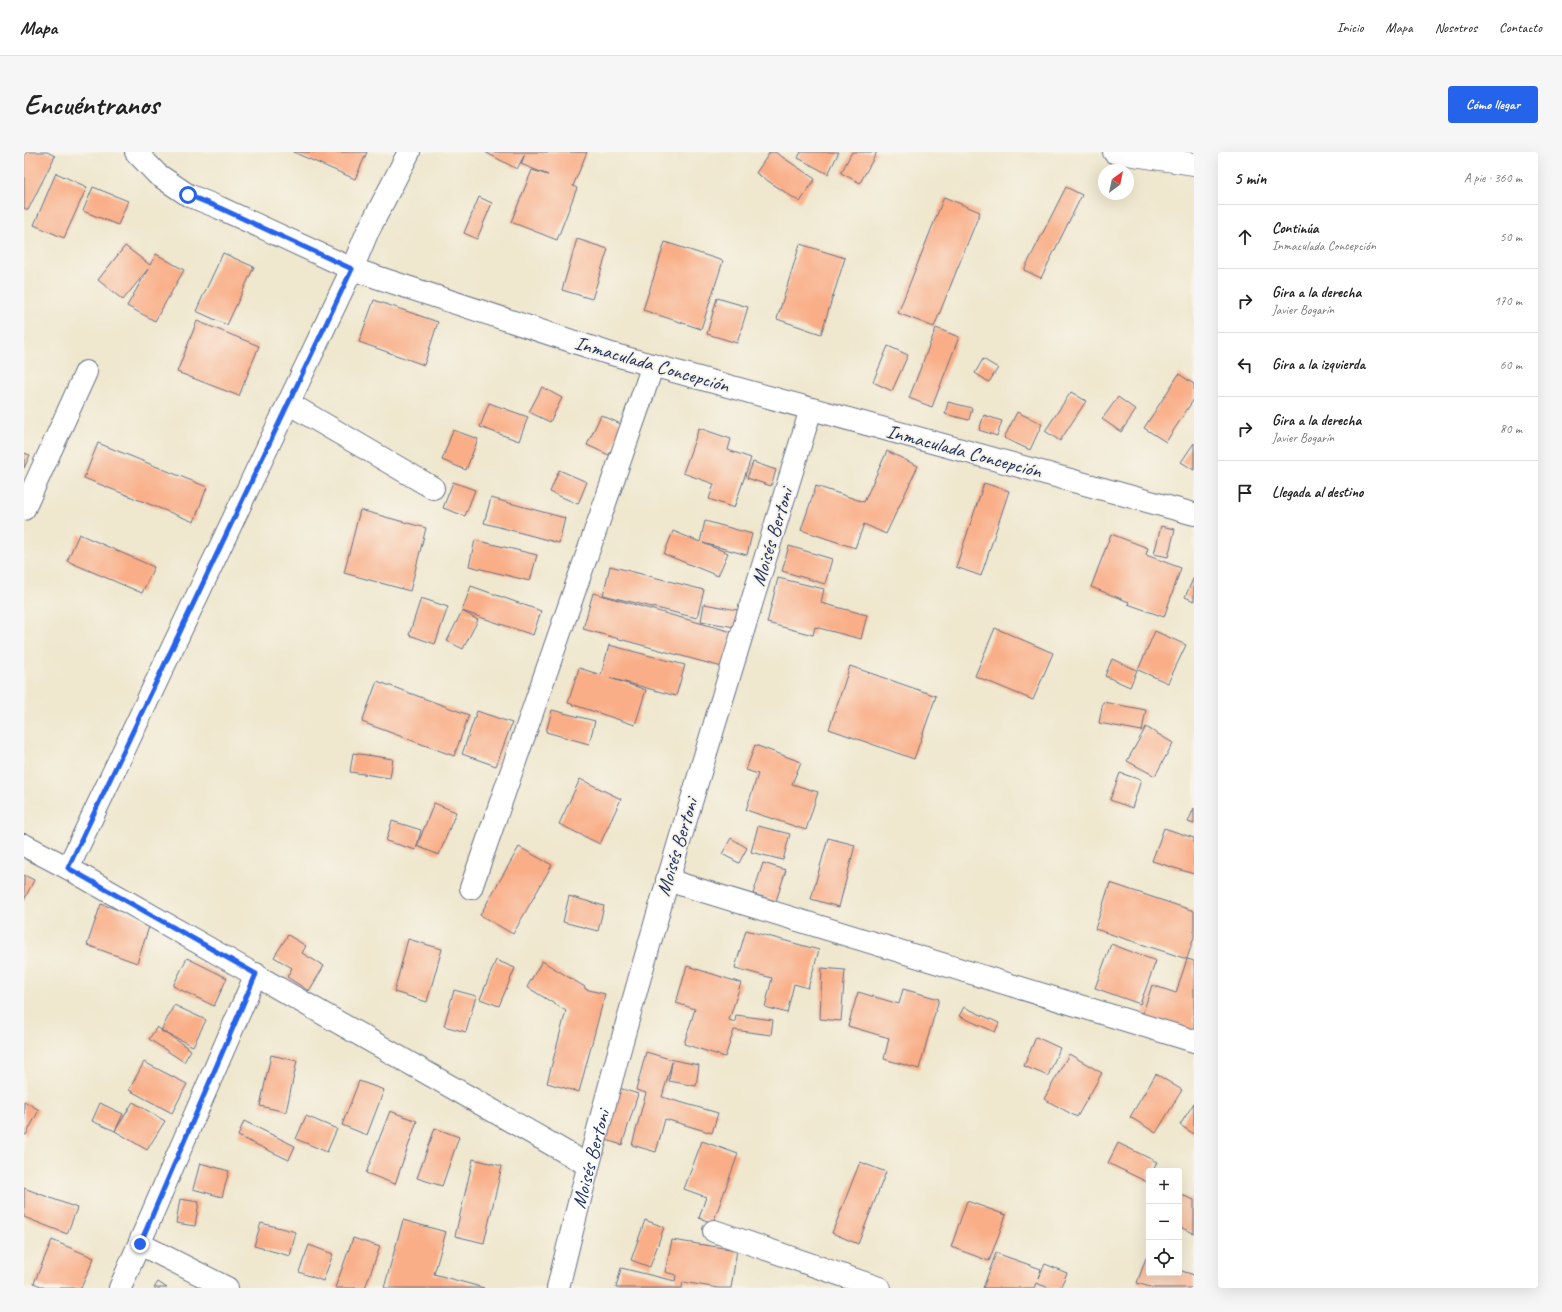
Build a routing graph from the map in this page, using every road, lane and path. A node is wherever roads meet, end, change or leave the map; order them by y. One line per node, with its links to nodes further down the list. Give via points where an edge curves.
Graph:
1 (136, 152): 5 (street, Inmaculada Concepción, via 157,174 188,195)
2 (409, 152): 5 (street, via 367,233)
3 (1114, 152): 4 (street)
4 (1188, 159)
5 (352, 269): 6 (street, Inmaculada Concepción); 8 (street)
6 (653, 366): 9 (street, Inmaculada Concepción); 16 (street)
7 (86, 372): 11 (street)
8 (288, 403): 10 (street); 14 (street)
9 (811, 409): 12 (street, Inmaculada Concepción); 15 (street, Moisés Bertoni)
10 (433, 488)
11 (24, 509)
12 (1194, 514)
13 (24, 845): 14 (street)
14 (68, 868): 17 (street)
15 (667, 880): 18 (street); 19 (street, Moisés Bertoni)
16 (471, 888)
17 (256, 974): 19 (street); 21 (street)
18 (1194, 1041)
19 (588, 1165): 24 (street, Moisés Bertoni)
20 (714, 1231): 25 (street)
21 (140, 1244): 22 (street); 23 (street)
22 (120, 1288)
23 (227, 1288)
24 (558, 1288)
25 (879, 1288)

